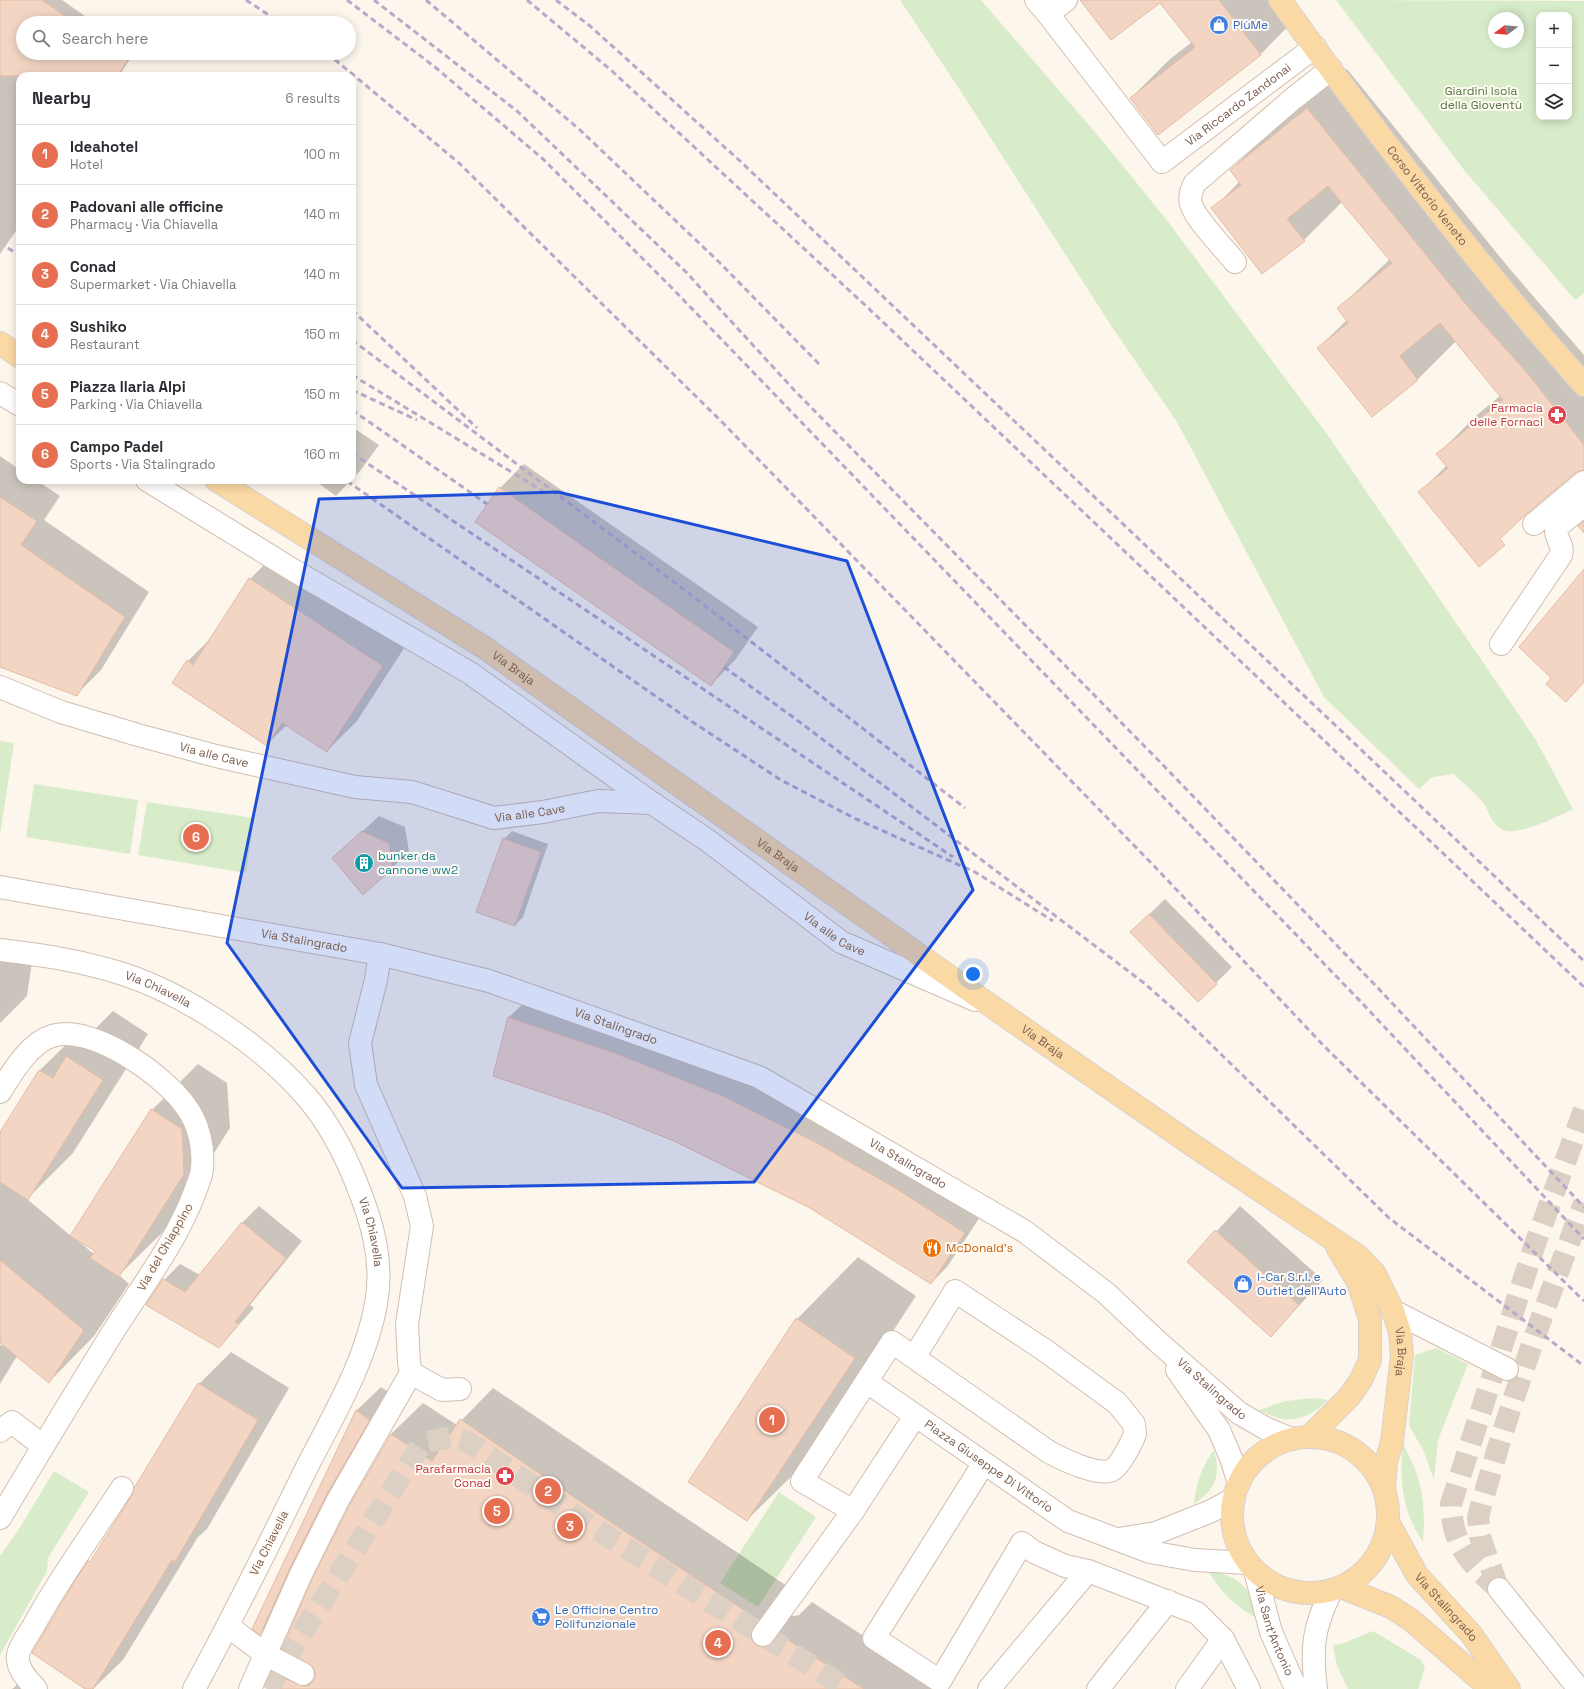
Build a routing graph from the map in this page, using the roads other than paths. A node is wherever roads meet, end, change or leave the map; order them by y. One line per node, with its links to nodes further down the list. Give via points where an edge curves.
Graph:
1 (1066, 0): 3 (street)
2 (1285, 2): 4 (main road, Corso Vittorio Veneto)
3 (1042, 7): 4 (street, Via Riccardo Zandonai, via 1162,162)
4 (1314, 47): 5 (main road, Corso Vittorio Veneto)
5 (1331, 69): 6 (street, via 1194,183 1190,190 1193,211); 9 (main road, Corso Vittorio Veneto, via 1539,335)
6 (1235, 262)
7 (0, 343): 8 (main road)
8 (16, 354)
9 (1584, 385)
10 (0, 393): 11 (street)
11 (16, 403)
12 (1584, 482): 16 (street)
13 (153, 484): 19 (street, via 293,570 470,673)
14 (222, 484): 23 (main road, Via Braja, via 485,648)
15 (1584, 505): 17 (street, via 1558,526 1556,532 1561,543 1560,555)
16 (1534, 524)
17 (1501, 644)
18 (0, 687): 19 (street, Via alle Cave, via 61,712 216,756 355,787 412,792 494,818 598,801)
19 (652, 803): 23 (street, Via alle Cave, via 707,840 841,942)
20 (0, 886): 22 (street, Via Stalingrado)
21 (0, 950): 50 (street, Via Chiavella, via 66,958 125,974 174,996 220,1022 267,1058 306,1096 331,1131 370,1214 379,1258 376,1303 363,1349 344,1394)
22 (380, 954): 27 (street, Via Stalingrado, via 489,981 759,1077 1024,1231 1106,1293); 30 (street, via 360,1043 366,1085 415,1196 422,1226 407,1324)
23 (994, 1008): 25 (main road, Via Braja)
24 (0, 1092): 36 (street, Via del Chiappino, via 25,1056 50,1036 66,1033 88,1038 129,1056 166,1086 186,1107 196,1124 201,1143 202,1169 191,1203 162,1255)
25 (1333, 1240): 26 (main road, Via Braja, via 1358,1256 1375,1274); 35 (main road, Via Braja, via 1358,1282 1370,1318 1370,1360 1361,1380 1349,1397)
26 (1394, 1311): 29 (street); 38 (main road, Via Braja, via 1400,1332 1402,1355)
27 (1158, 1342): 35 (street, Via Stalingrado, via 1239,1413 1265,1428); 40 (street, Via Stalingrado, via 1219,1430 1231,1458)
28 (915, 1356): 28 (street, via 955,1292 1044,1349 1117,1403 1134,1424 1135,1434 1114,1470 1106,1473 1093,1470 1049,1452); 31 (street, via 892,1342)
29 (1507, 1369)
30 (411, 1373): 32 (street, via 442,1390); 53 (street, via 338,1500)
31 (867, 1382): 33 (street, Piazza Giuseppe Di Vittorio); 41 (street, via 802,1481)
32 (460, 1389)
33 (915, 1416): 37 (street, Piazza Giuseppe Di Vittorio); 41 (street)
34 (0, 1431): 36 (street, via 12,1422)
35 (1300, 1438): 38 (main road, via 1332,1440 1354,1450 1372,1466); 40 (main road, via 1275,1445 1260,1455 1248,1468)
36 (43, 1446): 42 (street, Via del Chiappino)
37 (984, 1463): 44 (street, Piazza Giuseppe Di Vittorio, via 1068,1521); 46 (street, via 874,1638 940,1681 1022,1543 1034,1552 1064,1566)
38 (1384, 1487): 43 (main road, via 1388,1504)
39 (122, 1488): 56 (street, via 41,1612 18,1655 25,1678)
40 (1236, 1491): 44 (street, Piazza Giuseppe Di Vittorio, via 1209,1512 1156,1532); 45 (main road, via 1232,1516 1234,1532)
41 (853, 1511): 51 (street)
42 (0, 1518)
43 (1388, 1522): 47 (main road, via 1384,1542 1374,1561 1359,1576); 65 (main road, Via Stalingrado, via 1417,1575 1470,1634)
44 (1117, 1539): 45 (street, Piazza Giuseppe Di Vittorio, via 1150,1552)
45 (1252, 1567): 47 (main road, via 1273,1584 1299,1593); 55 (street, Via Sant'Antonio, via 1271,1632)
46 (1088, 1571): 49 (street); 59 (street)
47 (1336, 1589): 63 (street, Via Sant'Antonio, via 1321,1612 1314,1638); 64 (main road, via 1391,1607 1411,1620)
48 (1499, 1589): 66 (street)
49 (1168, 1601): 52 (street, via 1196,1613); 60 (street)
50 (228, 1626): 53 (street); 57 (street, Via Chiavella)
51 (763, 1635)
52 (1223, 1639): 61 (street); 62 (street)
53 (265, 1654): 54 (street); 58 (street)
54 (302, 1674)
55 (1296, 1687)
56 (36, 1689)
57 (194, 1689)
58 (250, 1689)
59 (989, 1689)
60 (1098, 1689)
61 (1187, 1689)
62 (1249, 1689)
63 (1316, 1689)
64 (1491, 1689)
65 (1509, 1689)
66 (1579, 1689)

